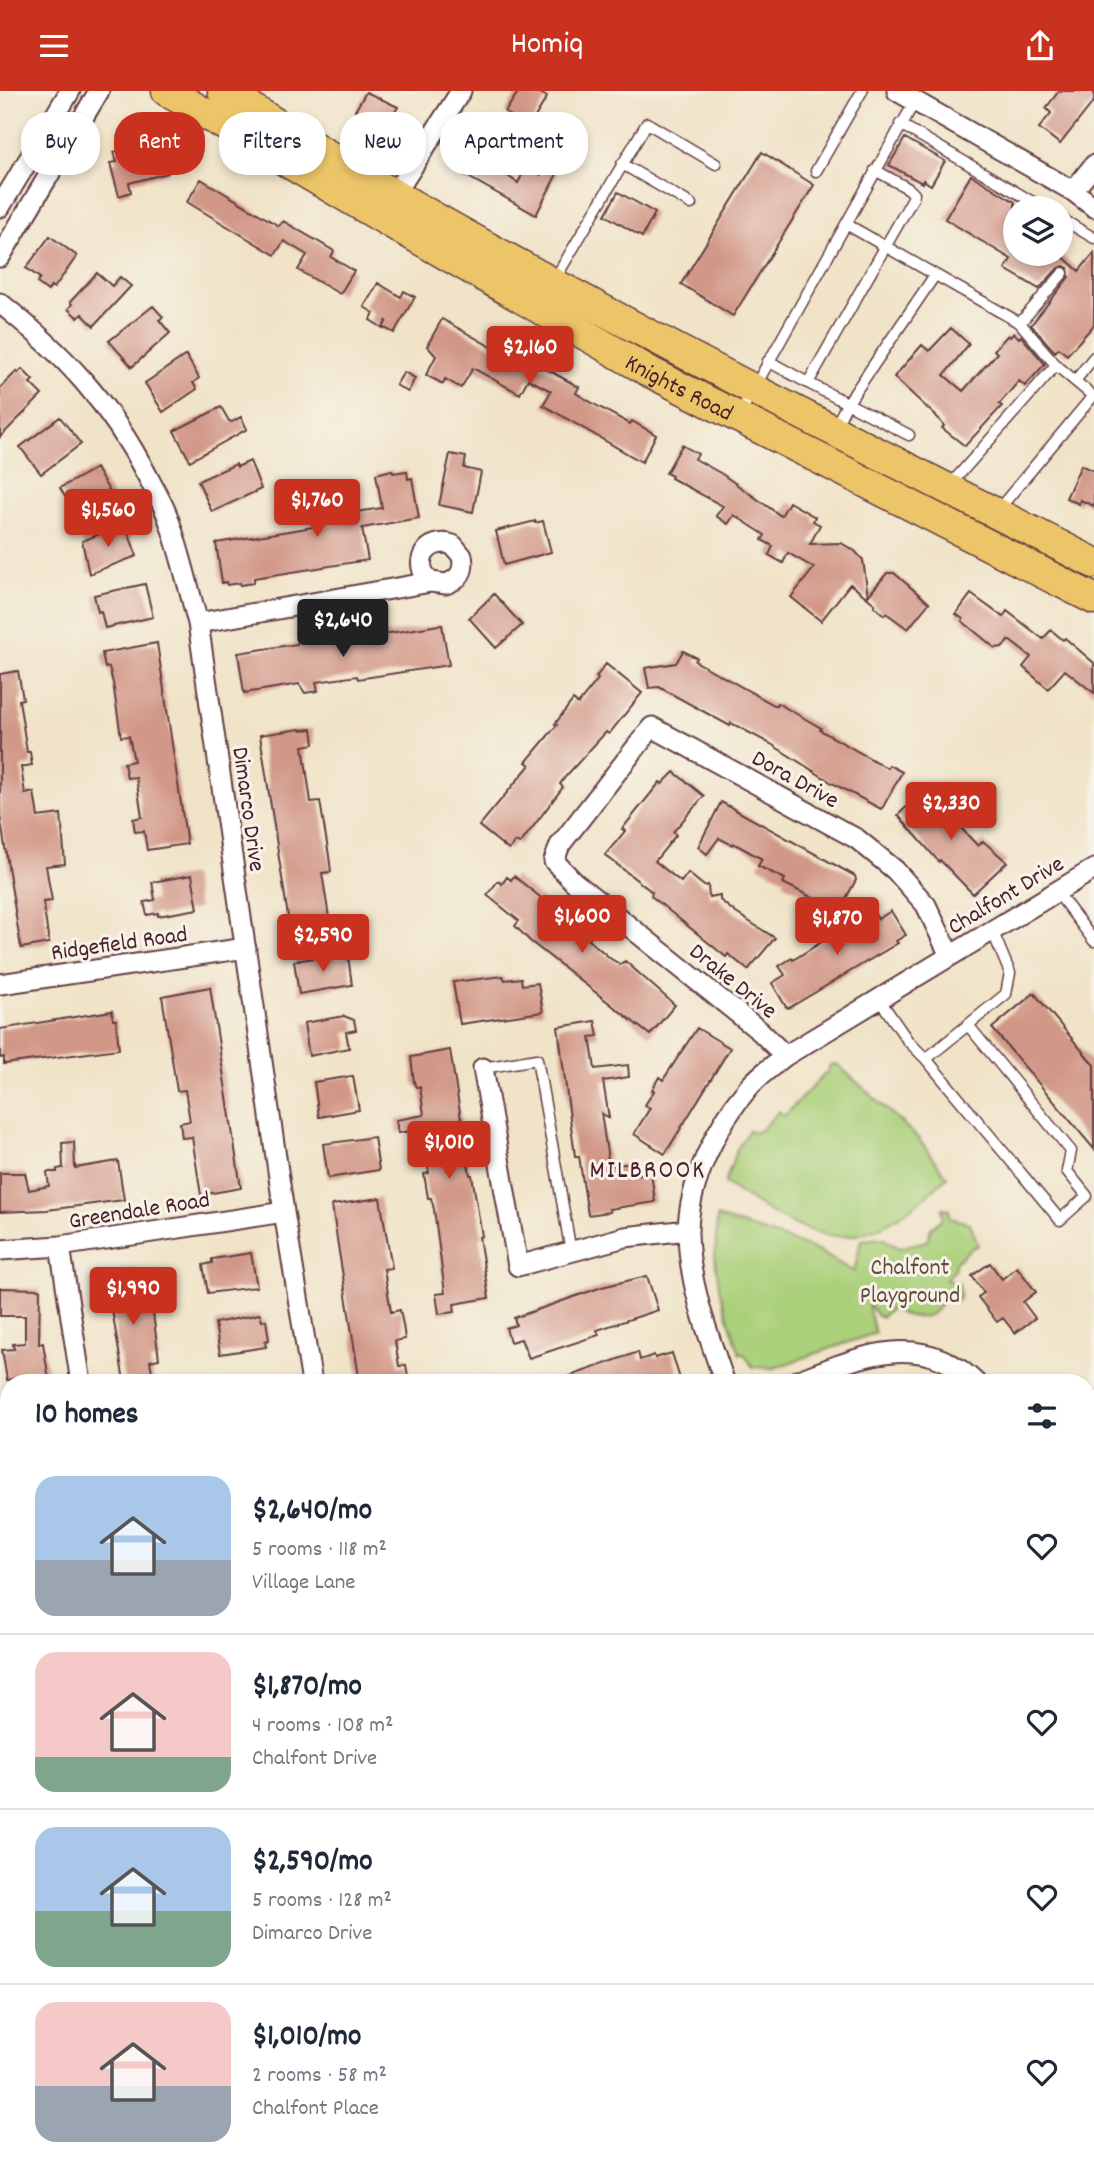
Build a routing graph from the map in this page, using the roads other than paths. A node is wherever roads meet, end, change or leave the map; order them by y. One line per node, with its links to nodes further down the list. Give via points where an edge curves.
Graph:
1 (70, 91): 19 (street)
2 (99, 91): 25 (street)
3 (167, 91): 18 (main road, Knights Road)
4 (223, 91): 18 (main road, Knights Road)
5 (461, 91): 18 (street)
6 (862, 91): 14 (lane)
7 (897, 91): 8 (street)
8 (918, 96): 9 (lane); 15 (street)
9 (900, 124): 13 (lane); 16 (lane)
10 (622, 165): 11 (lane, via 647,123); 17 (lane); 28 (lane)
11 (716, 165)
12 (1094, 165): 15 (street)
13 (875, 170): 21 (lane); 24 (lane, via 914,194)
14 (816, 171)
15 (1073, 191): 20 (street)
16 (1023, 196)
17 (691, 204)
18 (387, 206): 28 (main road, Knights Road); 38 (main road, Knights Road, via 650,372)
19 (0, 207)
20 (1094, 207)
21 (846, 224): 24 (lane); 32 (lane)
22 (1073, 226): 23 (lane)
23 (1094, 238)
24 (887, 245): 27 (lane); 35 (lane)
25 (0, 257)
26 (1063, 273): 30 (lane)
27 (935, 275): 30 (lane); 37 (lane)
28 (553, 282): 36 (main road, Knights Road)
29 (0, 303): 46 (street, Dimarco Drive, via 68,361 110,411 167,513)
30 (1020, 323): 33 (lane)
31 (1094, 357): 34 (lane)
32 (768, 361): 35 (lane); 36 (lane)
33 (1056, 365): 34 (lane); 41 (lane)
34 (1075, 381): 42 (lane, via 1093,396)
35 (808, 383): 37 (lane)
36 (752, 389): 38 (lane); 40 (main road, Knights Road)
37 (847, 404): 39 (lane); 40 (lane)
38 (738, 417): 40 (main road, Knights Road)
39 (909, 435)
40 (827, 445): 41 (main road, Knights Road); 42 (main road, Knights Road)
41 (947, 489): 42 (main road, Knights Road)
42 (988, 526): 43 (main road, Knights Road); 45 (main road, Knights Road)
43 (1094, 563)
44 (431, 582): 46 (street)
45 (1094, 599)
46 (198, 623): 52 (street, Dimarco Drive)
47 (652, 727): 53 (street, Dora Drive, via 857,839 895,870 926,905); 57 (street, Drake Drive, via 560,845 554,861)
48 (1094, 870): 49 (street, Chalfont Drive)
49 (1057, 892): 50 (street, Chalfont Drive); 51 (lane)
50 (992, 930): 53 (street, Chalfont Drive); 56 (lane, via 1010,973 1006,994)
51 (1094, 941)
52 (246, 948): 54 (street, Ridgefield Road); 60 (street, Dimarco Drive)
53 (950, 956): 55 (street, Chalfont Drive)
54 (0, 984)
55 (879, 999): 57 (street, Chalfont Drive); 58 (lane)
56 (968, 1025): 58 (lane); 58 (lane, via 1071,1151 1067,1171 1087,1196 1060,1220)
57 (785, 1056): 61 (street, Chalfont Drive, via 750,1085 710,1147 696,1186)
58 (926, 1059)
59 (483, 1068): 64 (lane, via 537,1059); 64 (street, via 519,1266)
60 (284, 1212): 62 (street, Greendale Road); 66 (street, Dimarco Drive)
61 (688, 1230): 64 (street, via 625,1237); 67 (street, Chalfont Drive, via 697,1297)
62 (60, 1246): 63 (street, Greendale Road); 65 (street)
63 (0, 1250)
64 (571, 1252)
65 (80, 1374)
66 (311, 1374)
67 (722, 1374)
68 (816, 1374): 69 (street, via 871,1354 904,1350 933,1354)
69 (967, 1374)

